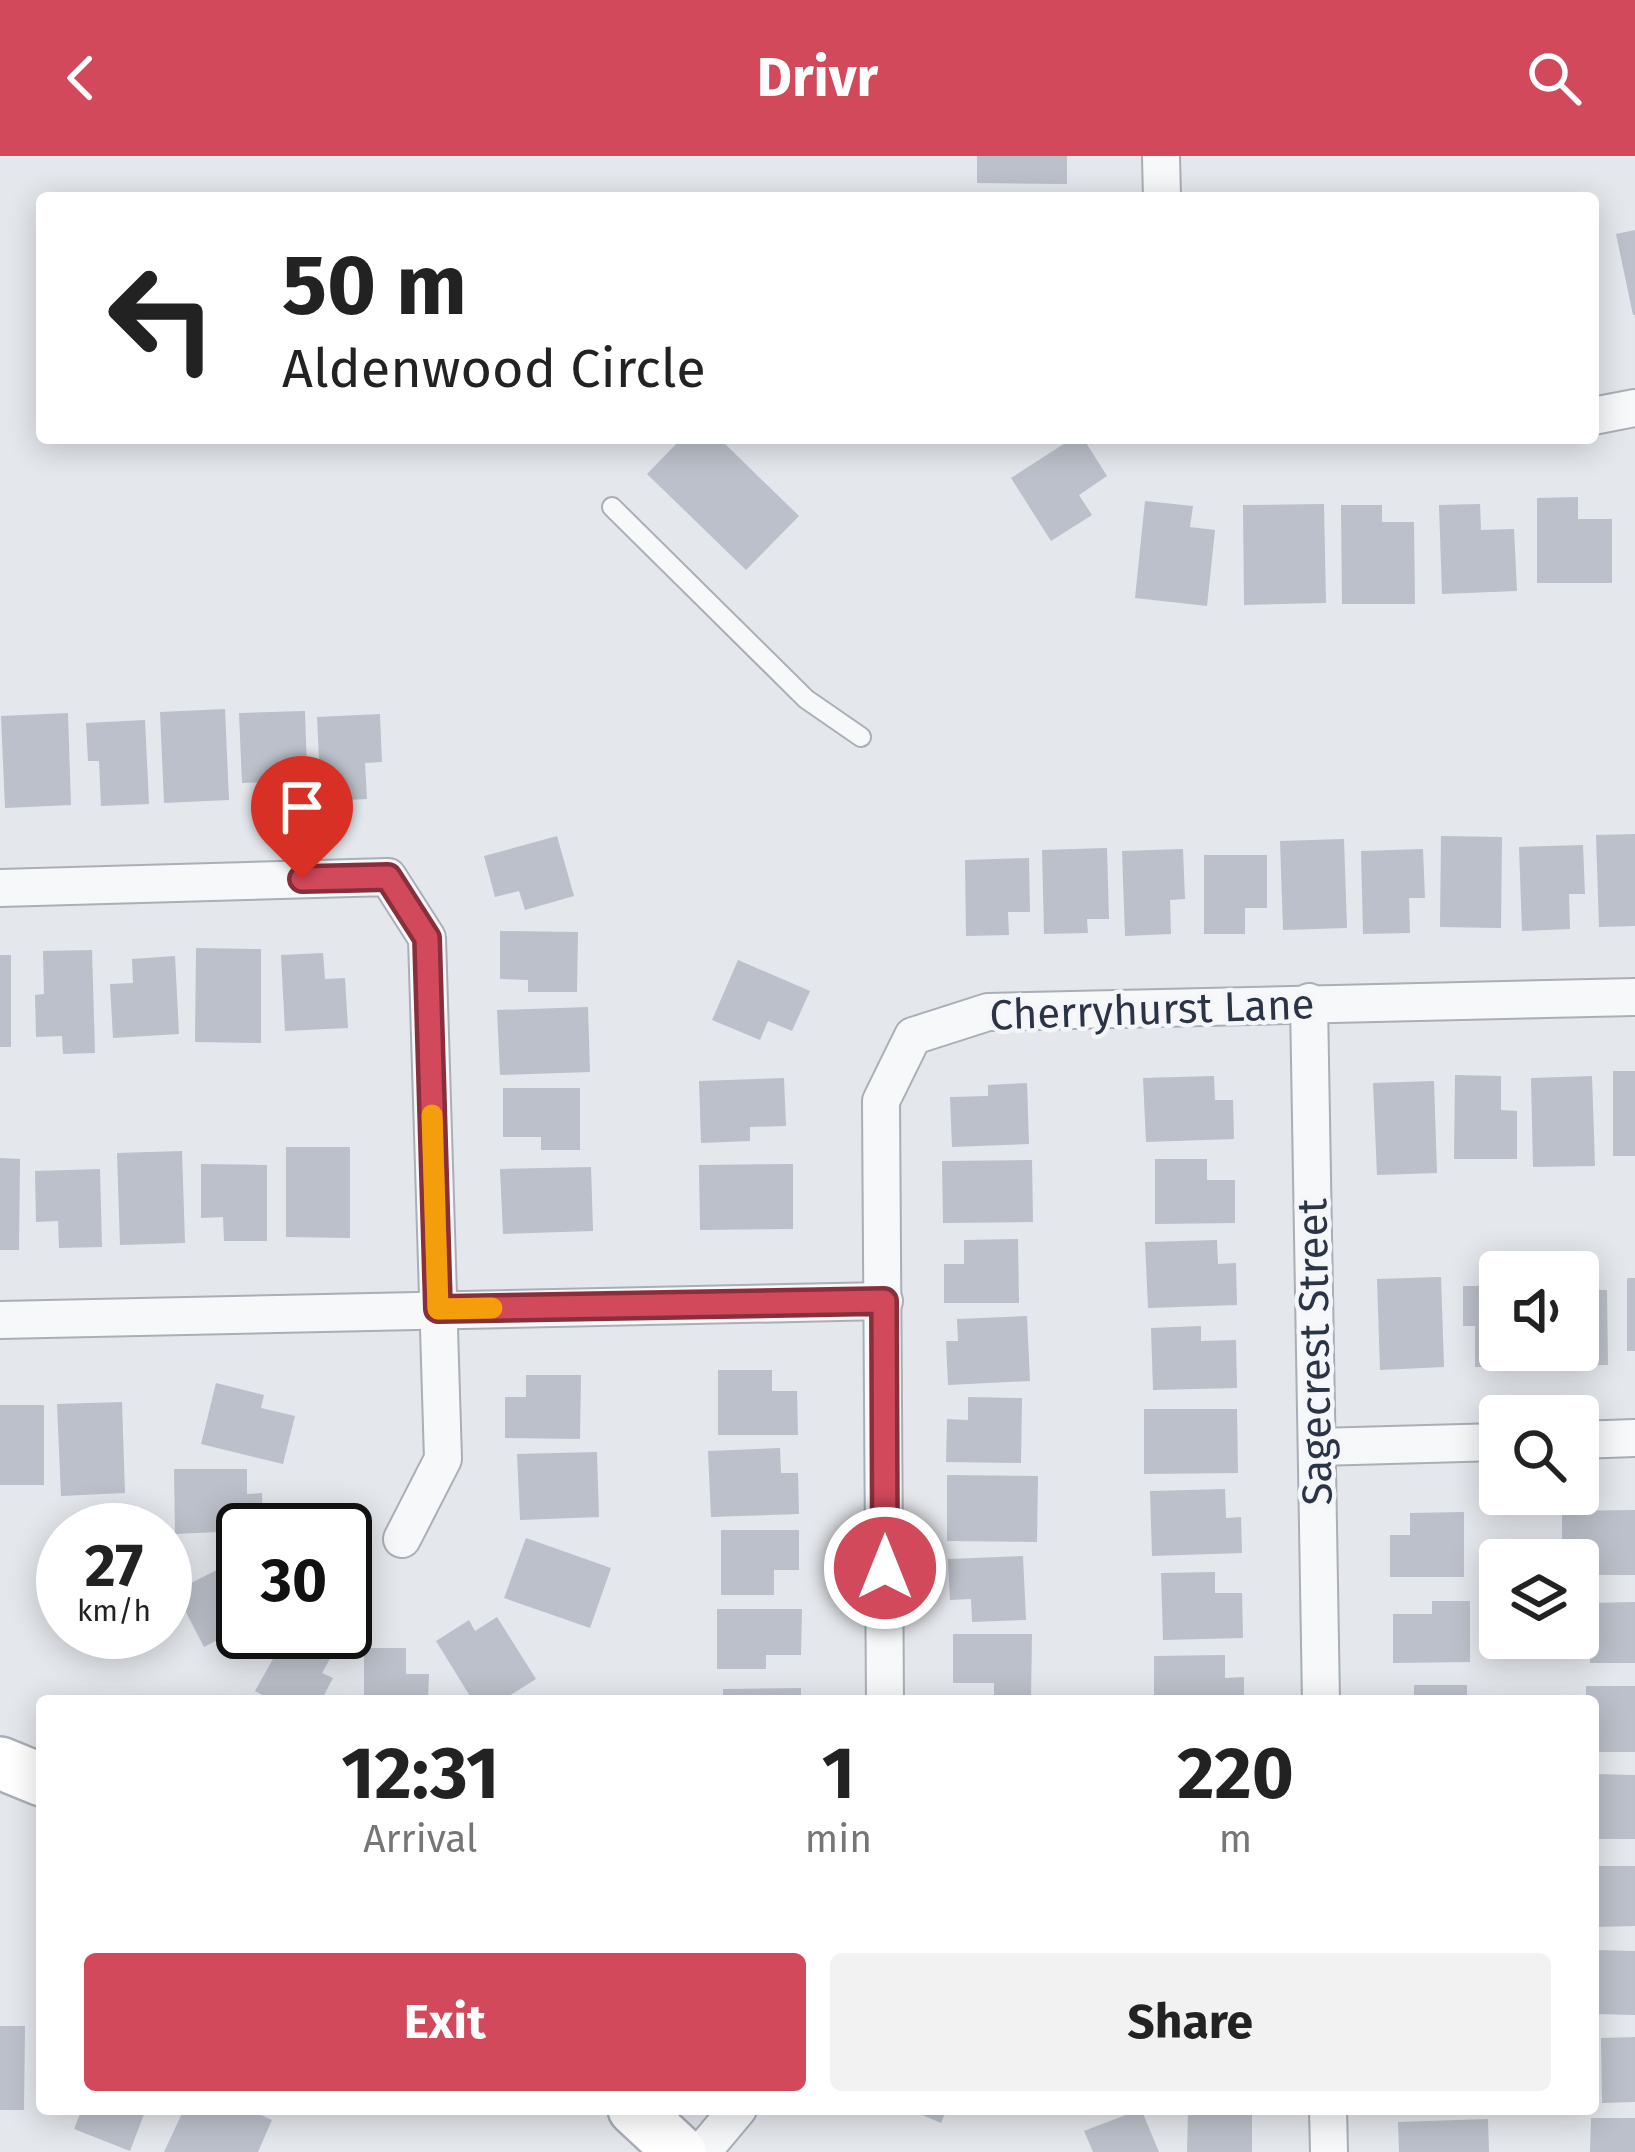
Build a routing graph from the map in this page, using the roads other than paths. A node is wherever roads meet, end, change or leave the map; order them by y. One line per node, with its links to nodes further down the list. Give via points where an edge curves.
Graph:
1 (1161, 156): 2 (street)
2 (1162, 192)
3 (1635, 408): 4 (street)
4 (1599, 415)
5 (612, 507): 6 (lane, via 822,713)
6 (861, 737)
7 (0, 888): 11 (street, via 388,877 427,938)
8 (1635, 997): 9 (street, Cherryhurst Lane)
9 (1309, 1003): 10 (street, Cherryhurst Lane, via 988,1012 914,1036 881,1101); 16 (street, Sagecrest Street)
10 (884, 1301): 11 (street); 18 (street, Cherryhurst Lane)
11 (438, 1309): 12 (street); 17 (street, via 443,1460)
12 (0, 1320)
13 (1635, 1438): 14 (street)
14 (1599, 1439)
15 (1479, 1443): 16 (street)
16 (1317, 1448): 19 (street, Sagecrest Street)
17 (403, 1538)
18 (885, 1695)
19 (1322, 1695)
20 (0, 1763): 21 (main road)
21 (36, 1778)
22 (640, 2115): 25 (main road)
23 (733, 2115): 26 (street)
24 (1328, 2115): 27 (street)
25 (680, 2152)
26 (702, 2152)
27 (1329, 2152)

